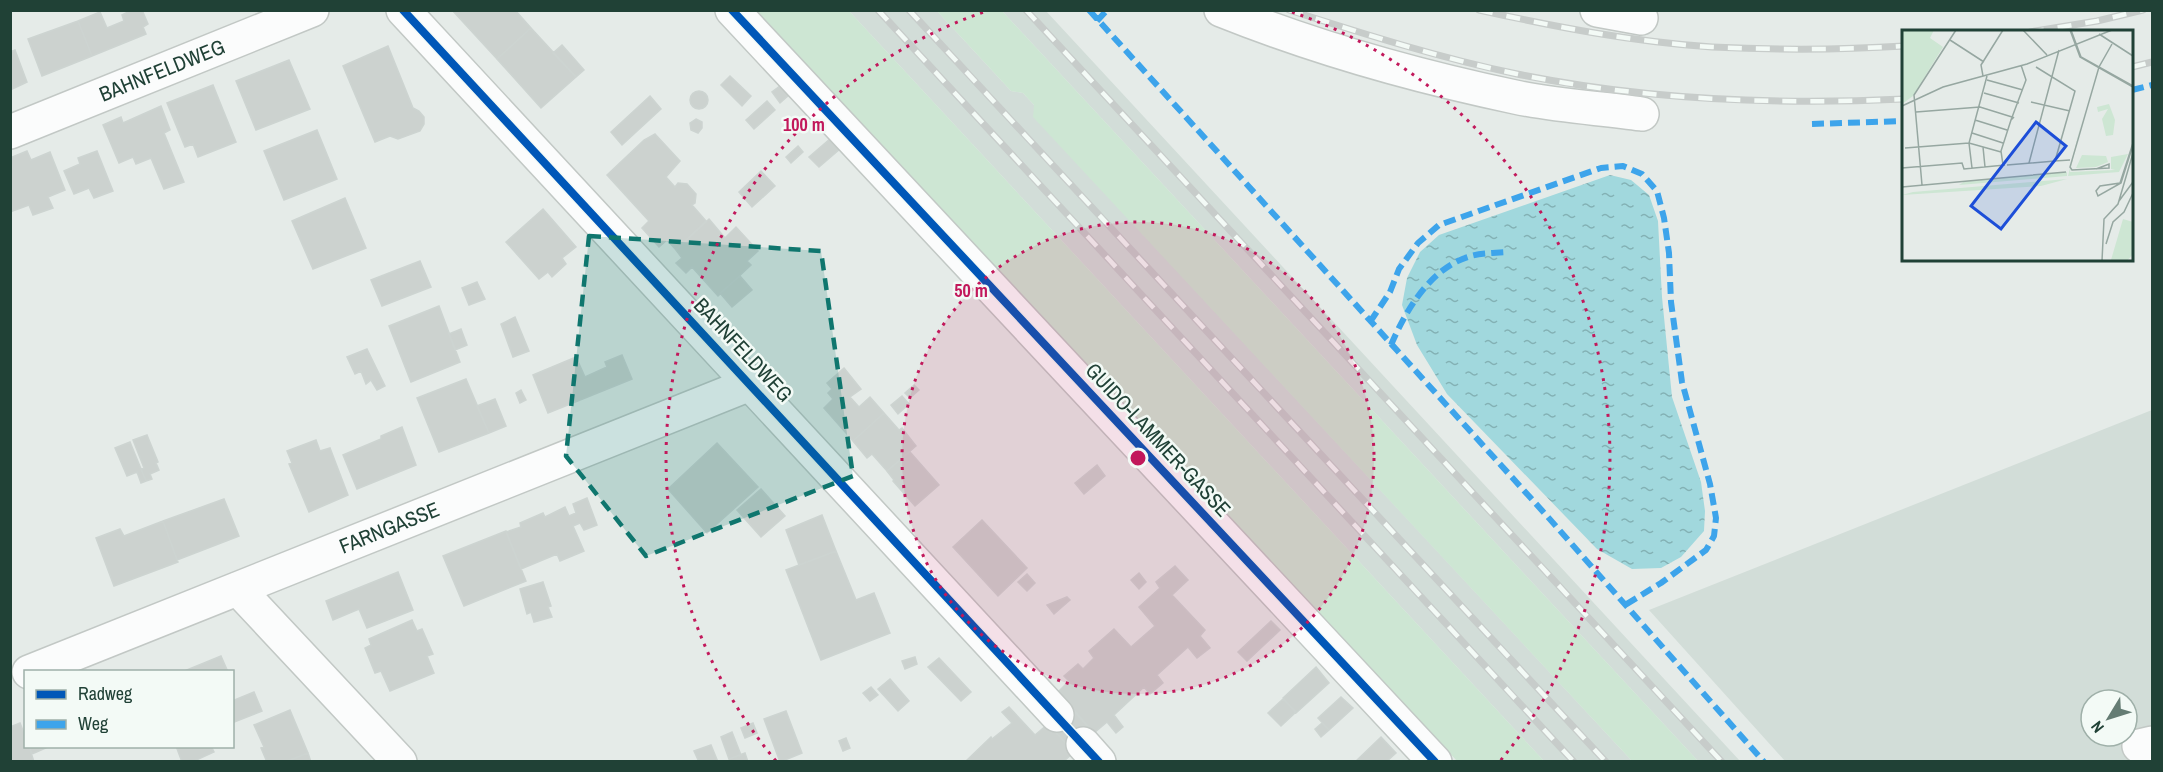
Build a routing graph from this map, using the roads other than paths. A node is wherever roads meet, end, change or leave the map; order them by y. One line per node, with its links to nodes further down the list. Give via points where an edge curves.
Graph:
1 (312, 10): 8 (street, BAHNFELDWEG)
2 (403, 10): 9 (street, BAHNFELDWEG)
3 (732, 10): 16 (street, GUIDO-LAMMER-GASSE)
4 (1221, 10): 7 (street, via 1389,67 1517,98)
5 (1597, 10): 6 (street)
6 (1641, 18)
7 (1642, 114)
8 (10, 132)
9 (750, 384): 10 (street, FARNGASSE); 14 (street, BAHNFELDWEG)
10 (238, 589): 11 (street, FARNGASSE); 15 (street)
11 (32, 670)
12 (24, 673): 13 (street, FARNGASSE)
13 (10, 679)
14 (1057, 715)
15 (400, 762)
16 (1435, 762)

